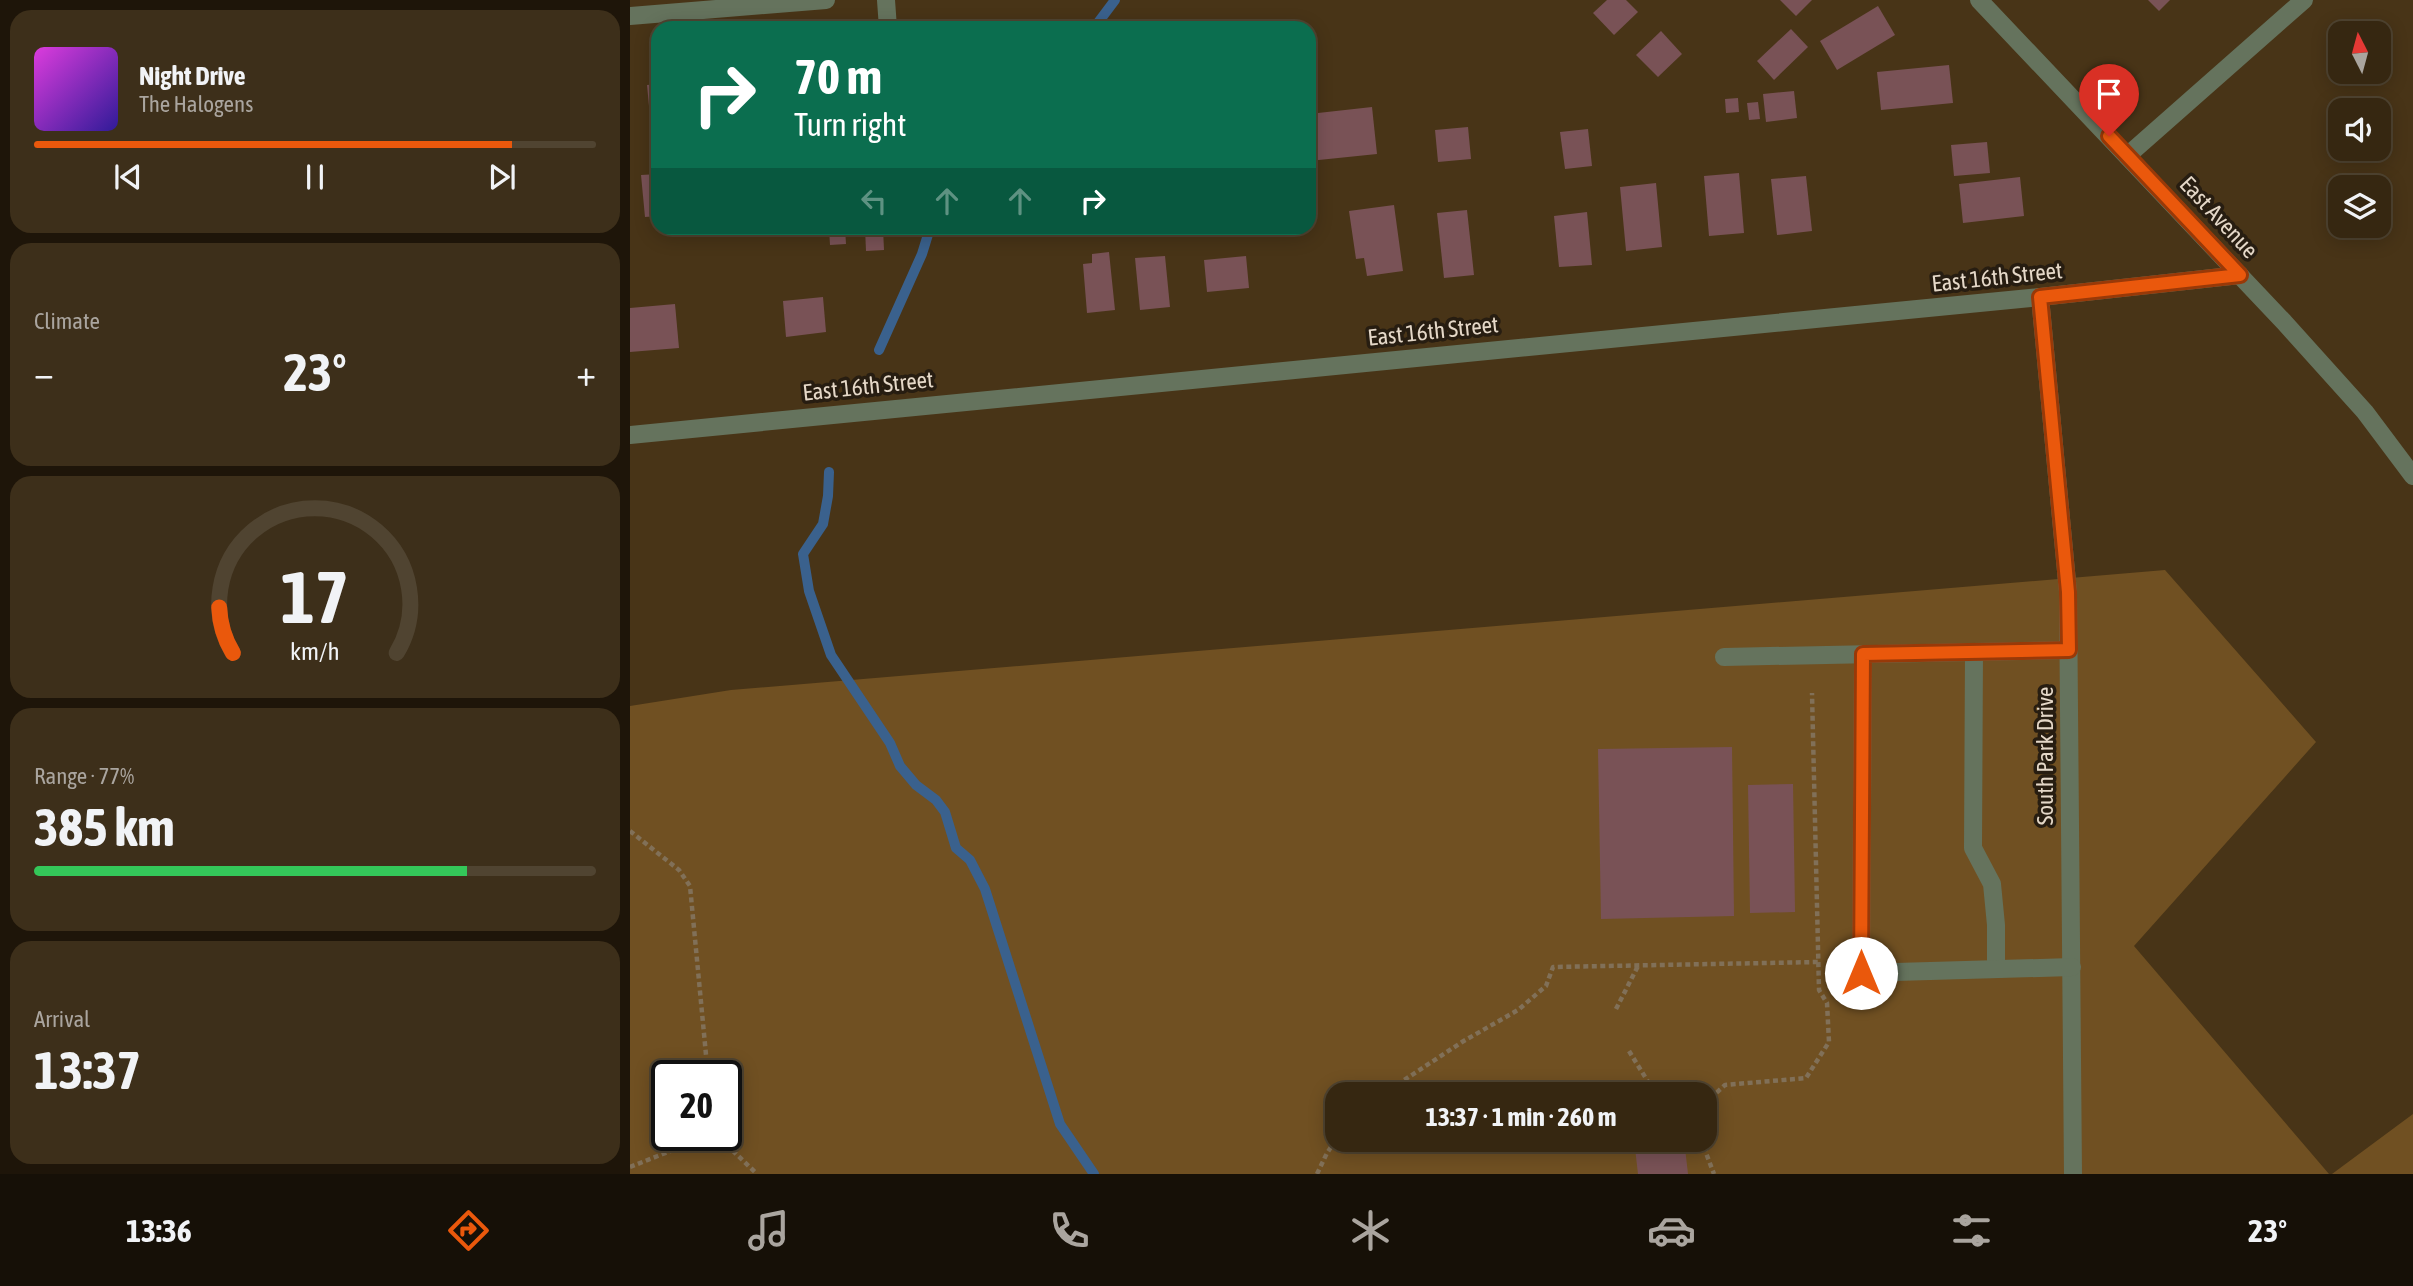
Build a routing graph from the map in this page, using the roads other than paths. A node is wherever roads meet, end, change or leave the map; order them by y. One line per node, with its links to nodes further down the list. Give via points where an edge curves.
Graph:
1 (826, 0): 5 (street)
2 (886, 0): 6 (street)
3 (1979, 0): 7 (street, East Avenue)
4 (2304, 0): 7 (street)
5 (630, 16)
6 (888, 21)
7 (2127, 156): 8 (street, East Avenue)
8 (2240, 275): 9 (street, East 16th Street); 11 (street, East Avenue, via 2365,412)
9 (2040, 297): 10 (street, East 16th Street); 12 (street, South Park Drive, via 2068,592)
10 (630, 435)
11 (2413, 476)
12 (2069, 650): 13 (street); 16 (street, South Park Drive)
13 (1974, 652): 14 (street); 17 (street, via 1973,848 1992,884)
14 (1863, 654): 15 (street); 17 (street, via 1861,973)
15 (1724, 657)
16 (2072, 967): 17 (street); 18 (street, South Park Drive)
17 (1997, 969)
18 (2073, 1174)

